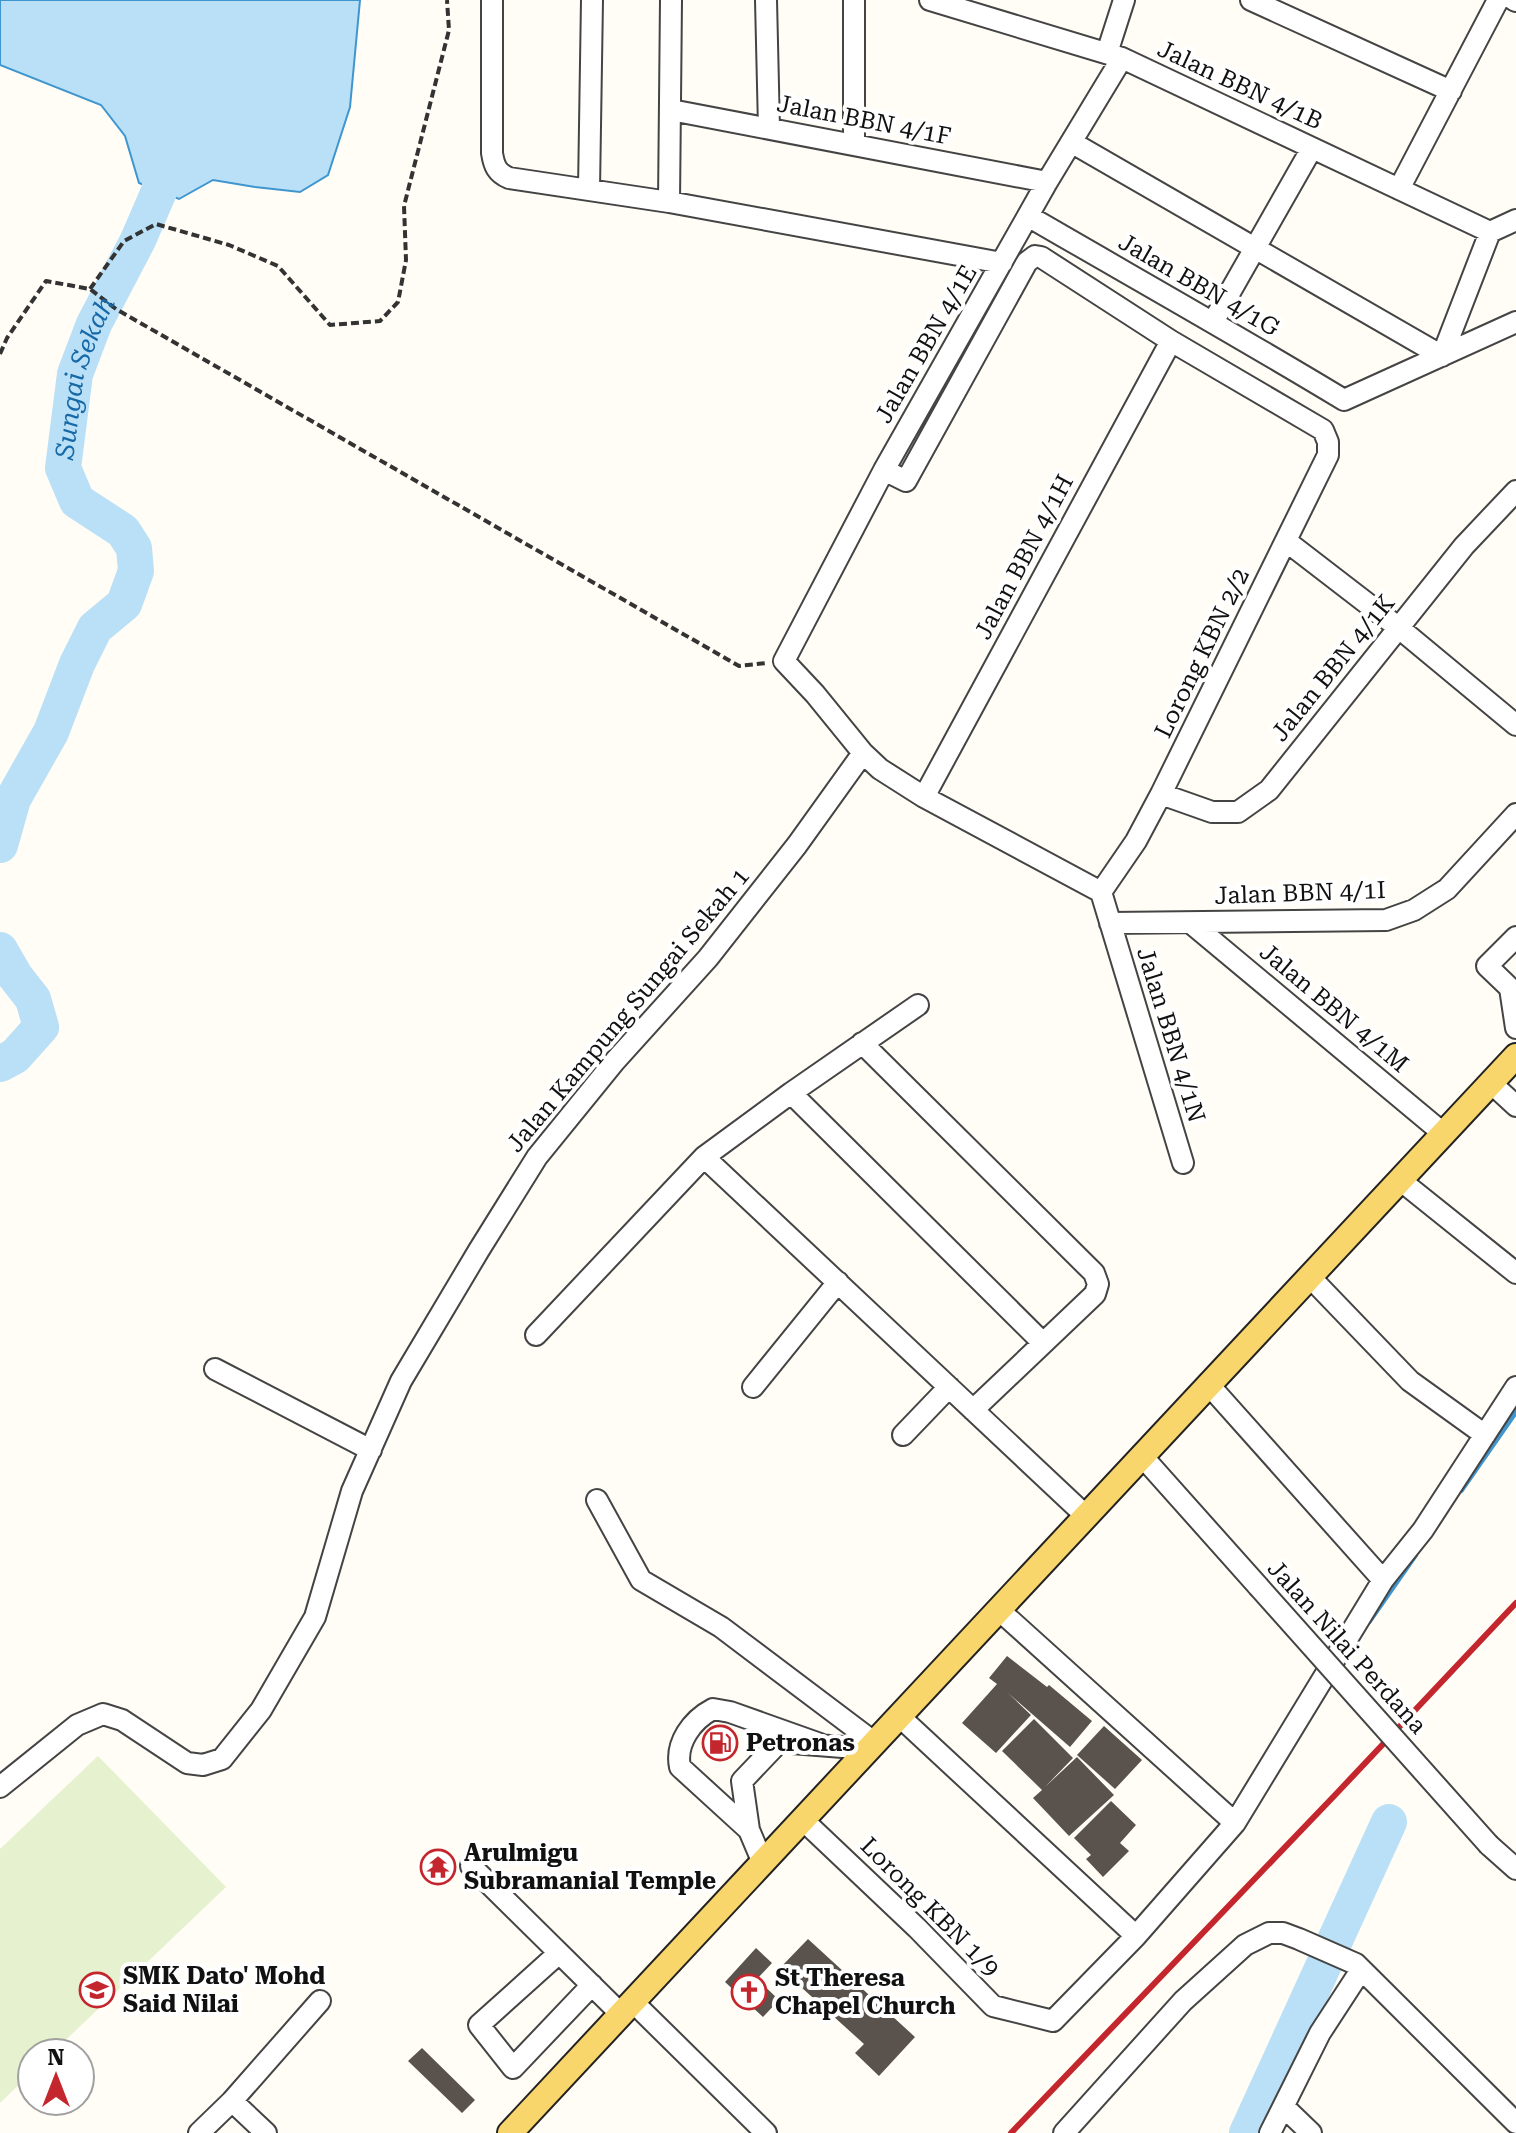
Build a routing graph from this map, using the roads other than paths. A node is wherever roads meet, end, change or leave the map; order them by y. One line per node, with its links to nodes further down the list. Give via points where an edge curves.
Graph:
1 (492, 0): 18 (street, via 496,168 509,178)
2 (592, 0): 18 (street)
3 (671, 0): 12 (street)
4 (766, 0): 13 (street)
5 (854, 0): 15 (street)
6 (930, 0): 10 (street, Jalan BBN 4/1B)
7 (1124, 0): 10 (street, Jalan BBN 4/1E)
8 (1251, 0): 11 (street)
9 (1498, 0): 11 (street)
10 (1114, 56): 14 (street, Jalan BBN 4/1E); 16 (street, Jalan BBN 4/1B)
11 (1451, 91): 19 (street)
12 (671, 110): 13 (street, Jalan BBN 4/1F); 20 (street)
13 (769, 128): 15 (street, Jalan BBN 4/1F)
14 (1071, 142): 17 (street, Jalan BBN 4/1E); 24 (street)
15 (854, 145): 17 (street, Jalan BBN 4/1F)
16 (1312, 148): 19 (street, Jalan BBN 4/1B); 24 (street)
17 (1047, 182): 21 (street, Jalan BBN 4/1E)
18 (589, 189): 20 (street)
19 (1399, 189): 23 (street, Jalan BBN 4/1B)
20 (669, 202): 25 (street)
21 (1028, 216): 25 (street, Jalan BBN 4/1E); 26 (street, Jalan BBN 4/1G)
22 (1516, 220): 23 (street)
23 (1490, 232): 29 (street)
24 (1255, 248): 26 (street); 29 (street)
25 (1002, 263): 30 (street, Jalan BBN 4/1E)
26 (1213, 322): 29 (street, Jalan BBN 4/1G, via 1344,400)
27 (1516, 322): 29 (street)
28 (1171, 341): 30 (street, via 1035,256 906,481); 32 (street, Lorong KBN 2/2, via 1323,430 1328,455); 37 (street, Jalan BBN 4/1H)
29 (1442, 356)
30 (884, 470): 35 (street, Jalan BBN 4/1E, via 784,661)
31 (1516, 491): 33 (street, Jalan BBN 4/1K)
32 (1286, 541): 33 (street); 36 (street, Lorong KBN 2/2)
33 (1399, 628): 34 (street); 36 (street, Jalan BBN 4/1K, via 1269,790 1238,812 1212,812)
34 (1516, 725)
35 (863, 753): 37 (street); 67 (street, Jalan Kampung Sungai Sekah 1, via 708,958 537,1157 401,1381)
36 (1161, 794): 39 (street, Lorong KBN 2/2)
37 (924, 797): 39 (street)
38 (1516, 814): 41 (street, Jalan BBN 4/1I, via 1447,889 1386,920)
39 (1101, 892): 40 (street)
40 (1110, 923): 41 (street, Jalan BBN 4/1I); 52 (street, Jalan BBN 4/1N)
41 (1191, 923): 50 (street, Jalan BBN 4/1M)
42 (1516, 937): 44 (street, via 1487,966 1510,988)
43 (918, 1005): 45 (street)
44 (1516, 1028)
45 (862, 1043): 48 (street); 58 (street, via 1094,1273 1095,1294)
46 (1516, 1056): 47 (main road)
47 (1491, 1083): 49 (street); 50 (main road)
48 (791, 1093): 51 (street); 58 (street)
49 (1516, 1106)
50 (1444, 1134): 53 (main road)
51 (704, 1157): 56 (street); 57 (street)
52 (1183, 1163)
53 (1400, 1180): 54 (street); 55 (main road)
54 (1516, 1273)
55 (1310, 1277): 60 (main road); 66 (street, via 1410,1381)
56 (838, 1282): 61 (street); 62 (street)
57 (536, 1335)
58 (1043, 1343): 64 (street)
59 (215, 1369): 67 (street)
60 (1209, 1385): 68 (main road); 71 (street)
61 (753, 1387)
62 (949, 1387): 64 (street); 65 (street)
63 (1516, 1387): 66 (street)
64 (973, 1410): 70 (street)
65 (903, 1435)
66 (1485, 1435): 71 (street)
67 (371, 1450): 76 (street, Jalan Kampung Sungai Sekah 1, via 352,1491 315,1617 261,1710 222,1759 187,1763 122,1720 103,1714 77,1725)
68 (1142, 1456): 70 (main road); 82 (street, Jalan Nilai Perdana, bridge)
69 (597, 1500): 75 (street, via 641,1580 721,1627)
70 (1086, 1516): 72 (main road)
71 (1383, 1580): 78 (street)
72 (999, 1610): 73 (main road); 78 (street)
73 (899, 1716): 75 (main road); 83 (street)
74 (820, 1744): 75 (street); 79 (street, via 779,1742 742,1781); 79 (street, via 713,1709 686,1734 679,1747 680,1767)
75 (872, 1746): 77 (main road)
76 (0, 1787)
77 (803, 1820): 80 (main road); 83 (street, Lorong KBN 1/9, via 993,2006 1053,2021)
78 (1235, 1823): 83 (street)
79 (749, 1830): 80 (street)
80 (763, 1863): 88 (main road)
81 (471, 1866): 84 (street)
82 (1516, 1869)
83 (1136, 1936)
84 (559, 1953): 86 (street); 86 (street, via 479,2025 513,2068)
85 (1359, 1967): 90 (street); 91 (street); 96 (street, via 1283,1933 1269,1933 1245,1945 1183,2001)
86 (592, 1985): 88 (street)
87 (320, 2001): 89 (street)
88 (627, 2008): 92 (main road); 95 (street)
89 (232, 2101): 93 (street); 94 (street)
90 (1284, 2107): 97 (street); 98 (street)
91 (1516, 2123)
92 (516, 2131)
93 (199, 2133)
94 (266, 2133)
95 (766, 2133)
96 (1064, 2133)
97 (1270, 2133)
98 (1311, 2133)

